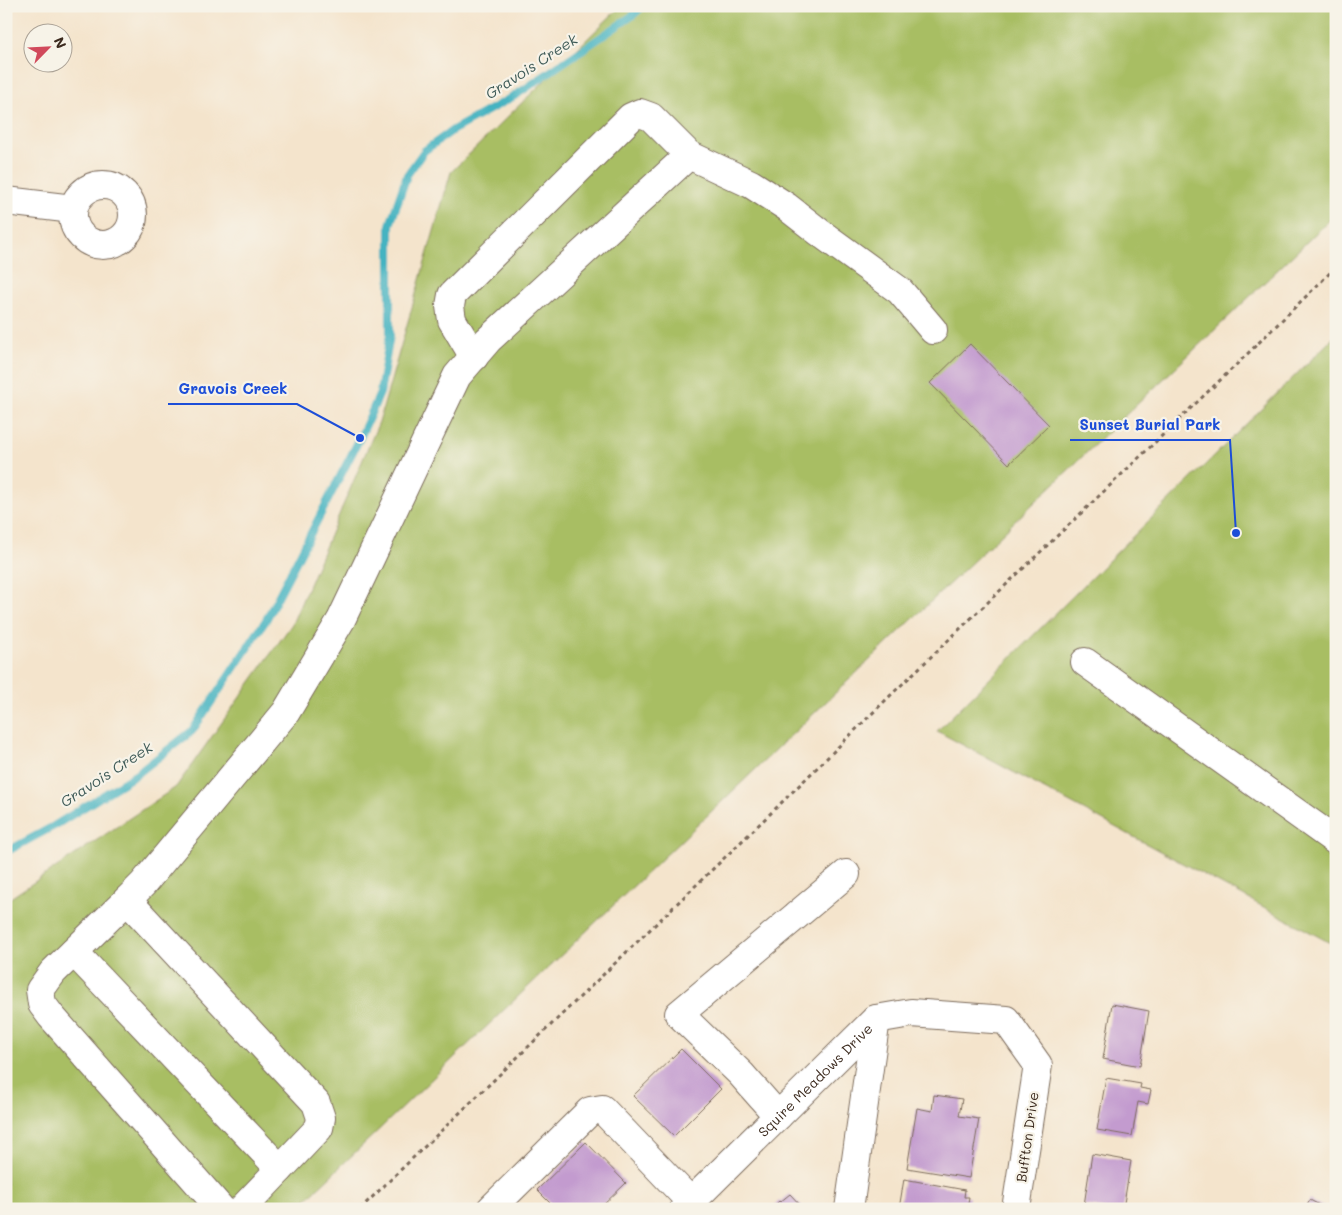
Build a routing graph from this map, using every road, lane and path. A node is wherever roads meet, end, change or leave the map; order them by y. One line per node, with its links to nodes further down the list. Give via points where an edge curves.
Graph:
1 (689, 155): 5 (street, via 751,184 787,207 900,291); 6 (street); 6 (street, via 651,117 640,113 630,116 452,295 452,320)
2 (6, 201): 3 (street)
3 (74, 209)
4 (1336, 267): 19 (path)
5 (932, 330)
6 (474, 356): 10 (street, via 457,376 340,620 286,712)
7 (1085, 662): 8 (street)
8 (1336, 841)
9 (846, 874): 14 (street, via 679,1014 742,1074)
10 (127, 900): 11 (street); 15 (street, via 316,1103 321,1118 319,1128)
11 (74, 952): 15 (street); 17 (street, via 40,990 42,1004)
12 (876, 1019): 13 (street, Squire Meadows Drive, via 911,1012 1006,1020); 14 (street, Squire Meadows Drive); 21 (street)
13 (1038, 1065): 22 (street, Buffton Drive)
14 (778, 1116): 16 (street, Squire Meadows Drive)
15 (280, 1169): 18 (street)
16 (688, 1205): 20 (street, via 602,1109 590,1111)
17 (221, 1209)
18 (242, 1209)
19 (360, 1209)
20 (491, 1209)
21 (849, 1209)
22 (1016, 1209)

